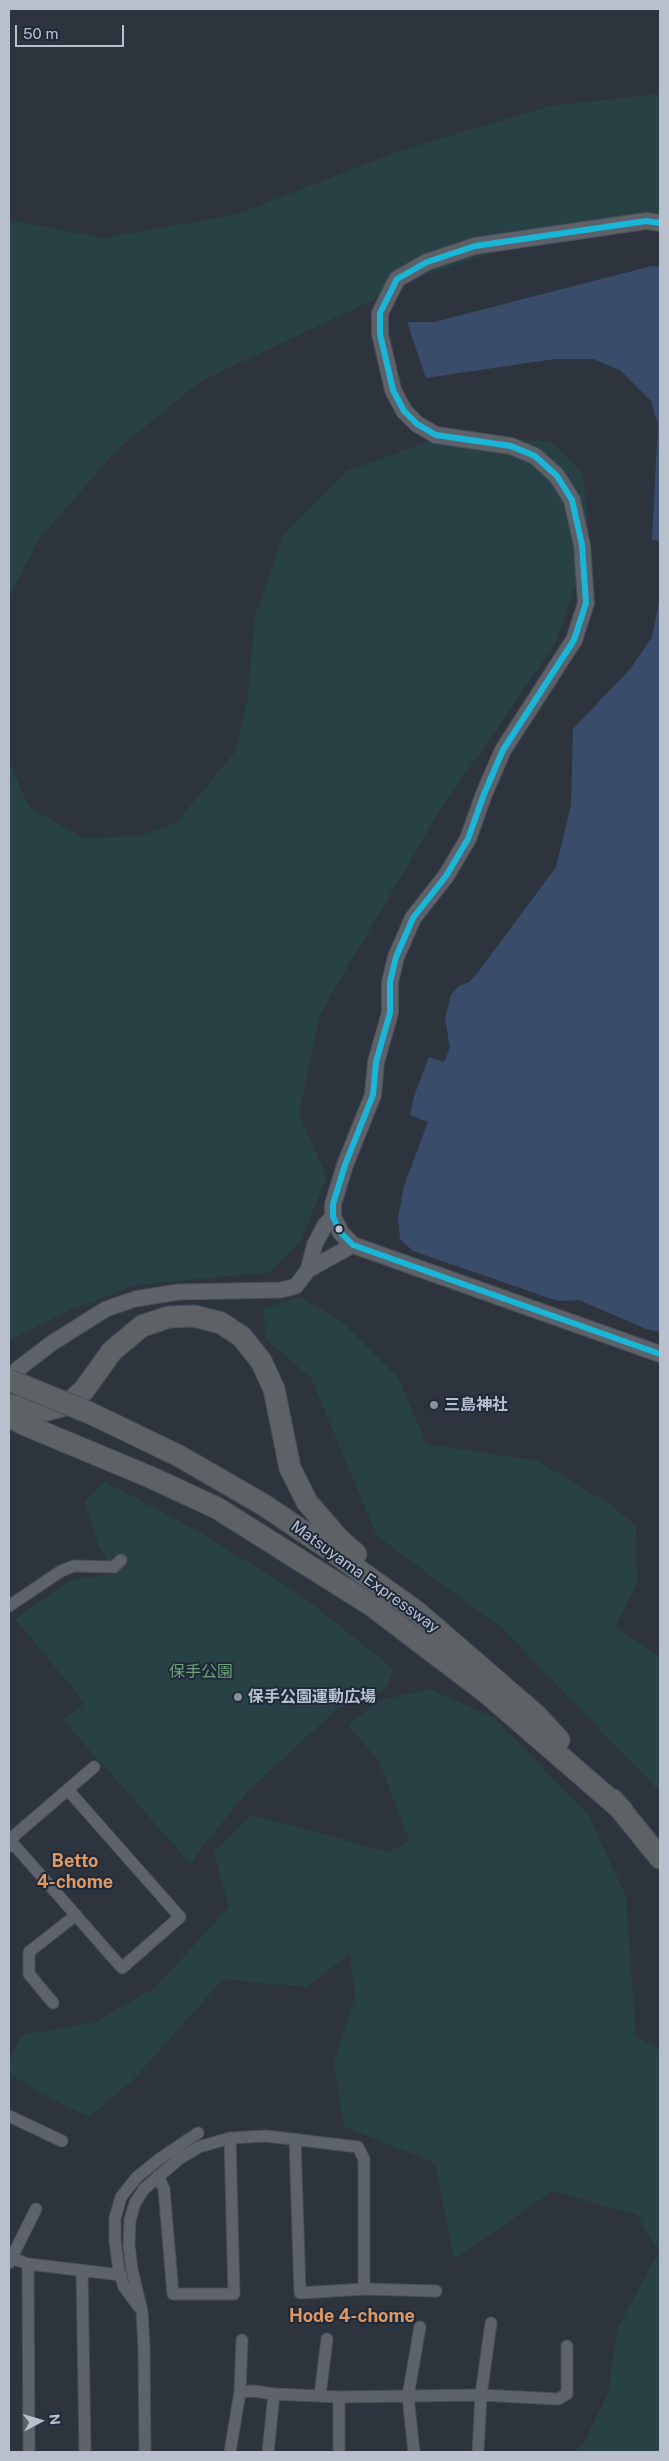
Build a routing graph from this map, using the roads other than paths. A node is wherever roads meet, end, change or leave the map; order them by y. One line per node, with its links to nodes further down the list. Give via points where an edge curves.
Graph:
1 (660, 223): 2 (main road, via 637,222 475,246 427,262 397,280 380,313 380,334 393,390 404,411 417,424 436,435 511,446 535,456 557,476 572,500 585,576 586,603 574,640 503,750 468,839 446,876 413,918 396,956 390,982 390,1012 376,1062 373,1095 345,1165 333,1204)
2 (333, 1217): 3 (main road, via 341,1233); 4 (street, via 315,1244)
3 (353, 1245): 4 (street); 5 (main road)
4 (308, 1270): 6 (street, via 296,1286 281,1290 178,1292 135,1299 106,1310 52,1343 18,1368)
5 (660, 1354)
6 (9, 1379): 11 (highway, Matsuyama Expressway, bridge, via 179,1456 264,1505)
7 (9, 1405): 11 (highway, via 47,1410 69,1404 84,1390 112,1351 142,1326 169,1317 194,1316 221,1323 242,1337 261,1362 274,1389 290,1468 307,1502 339,1540)
8 (9, 1416): 14 (highway, via 217,1508 372,1605 487,1694)
9 (121, 1560): 10 (street, via 114,1567 74,1566 60,1571)
10 (9, 1606)
11 (417, 1612): 14 (highway, Matsuyama Expressway, via 537,1716)
12 (94, 1767): 13 (street)
13 (68, 1790): 15 (street, via 15,1835); 17 (street, via 180,1917 122,1968)
14 (622, 1810): 16 (highway, Matsuyama Expressway)
15 (9, 1845): 17 (street, via 16,1847)
16 (660, 1858)
17 (76, 1915): 18 (street, via 29,1952 29,1974)
18 (53, 2002)
19 (9, 2116): 23 (street)
20 (198, 2133): 29 (street, via 137,2177 121,2197 115,2241)
21 (230, 2138): 22 (street, via 266,2136); 24 (street, via 199,2147); 24 (street, via 234,2294 172,2294 164,2189)
22 (295, 2139): 30 (street, via 358,2147 364,2158); 30 (street, via 300,2293)
23 (62, 2141)
24 (158, 2176): 32 (street, via 135,2203 130,2220 132,2270)
25 (36, 2209): 26 (street)
26 (10, 2259): 27 (street)
27 (28, 2264): 28 (street); 44 (street)
28 (82, 2271): 29 (street); 45 (street)
29 (121, 2275): 32 (street, via 124,2287)
30 (364, 2289): 31 (street)
31 (436, 2291)
32 (142, 2311): 46 (street)
33 (491, 2323): 41 (street)
34 (420, 2327): 42 (street)
35 (327, 2339): 40 (street)
36 (242, 2340): 38 (street)
37 (567, 2346): 41 (street, via 567,2394 558,2399)
38 (240, 2392): 39 (street); 47 (street)
39 (274, 2394): 40 (street); 48 (street)
40 (320, 2395): 43 (street)
41 (481, 2395): 42 (street); 51 (street)
42 (408, 2396): 43 (street); 50 (street)
43 (339, 2397): 49 (street)
44 (29, 2452)
45 (85, 2452)
46 (145, 2452)
47 (230, 2452)
48 (268, 2452)
49 (339, 2452)
50 (414, 2452)
51 (478, 2452)

